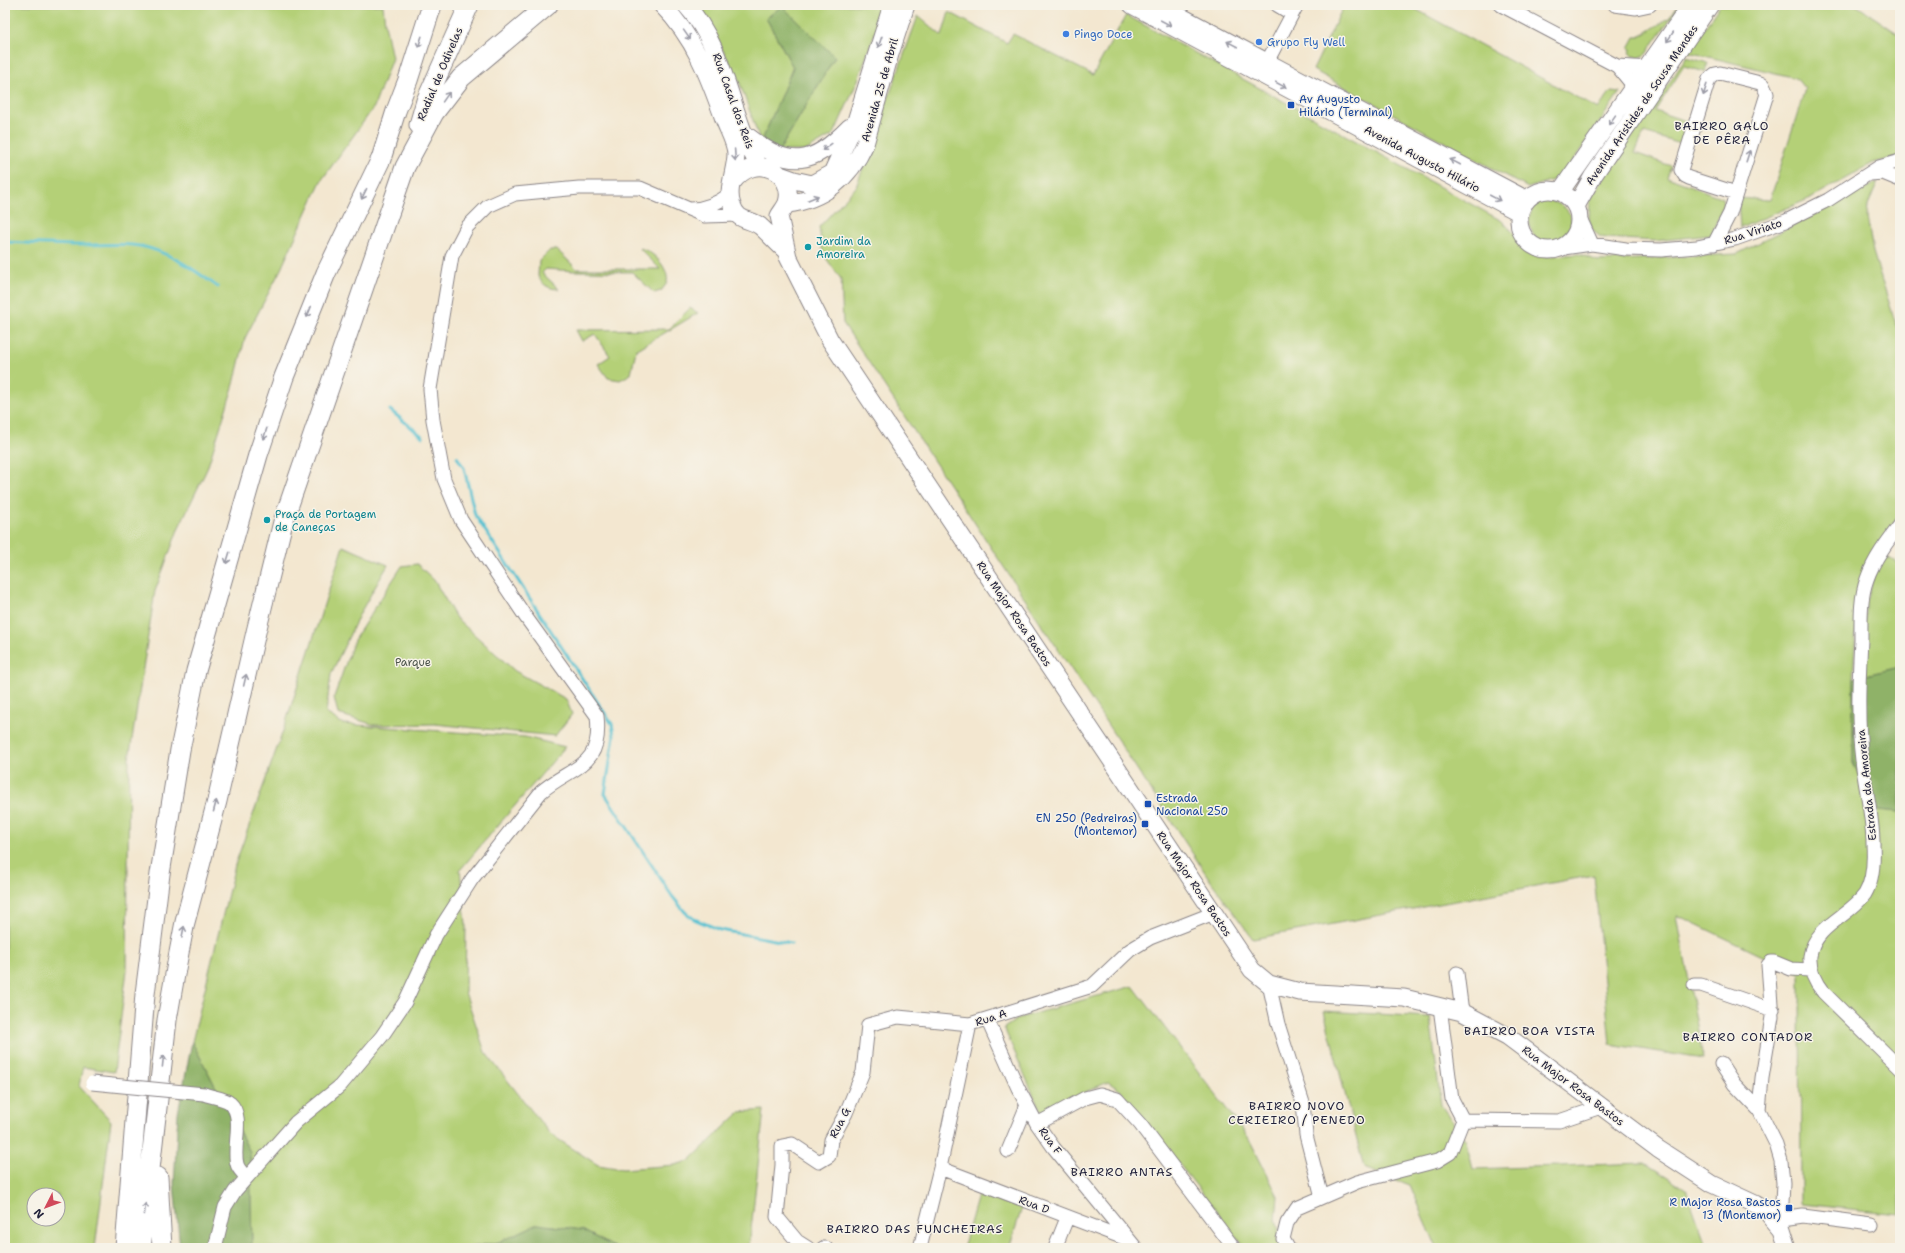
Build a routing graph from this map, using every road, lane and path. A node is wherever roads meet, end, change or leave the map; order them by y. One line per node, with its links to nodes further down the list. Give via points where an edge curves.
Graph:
1 (432, 5): 24 (highway, one-way to 24)
2 (456, 5): 24 (highway, Radial de Odivelas)
3 (469, 5): 27 (highway, Radial de Odivelas, via 426,101)
4 (548, 5): 27 (highway, one-way to 4, via 434,113 461,78)
5 (662, 5): 31 (main road, Rua Casal dos Reis, one-way to 31, via 690,39 712,83 736,152)
6 (686, 5): 23 (main road, Rua Casal dos Reis, via 712,43)
7 (892, 5): 22 (main road, Avenida 25 de Abril, one-way to 22)
8 (906, 5): 36 (main road, Avenida 25 de Abril, one-way to 8, via 816,197 844,178 861,154)
9 (1132, 5): 34 (main road, Avenida Augusto Hilário, one-way to 34)
10 (1159, 5): 18 (main road, Avenida Augusto Hilário, one-way to 10)
11 (1277, 5): 17 (street)
12 (1501, 5): 19 (street)
13 (1615, 5): 14 (street, via 1636,8)
14 (1650, 5)
15 (1691, 5): 20 (main road, Avenida Aristides de Sousa Mendes, one-way to 20)
16 (1710, 5): 37 (main road, Avenida Aristides de Sousa Mendes, via 1593,176)
17 (1295, 9): 18 (street)
18 (1267, 62): 34 (main road, Avenida Augusto Hilário, one-way to 18)
19 (1617, 66): 20 (street); 21 (street)
20 (1649, 68): 21 (main road, Avenida Aristides de Sousa Mendes)
21 (1634, 88): 32 (main road, Avenida Aristides de Sousa Mendes, one-way to 32)
22 (856, 121): 23 (main road, Avenida 25 de Abril, one-way to 23, via 819,152 800,159 773,154); 28 (main road, via 832,173 825,178 816,183 808,183)
23 (743, 132): 26 (main road, Rua Casal dos Reis)
24 (381, 159): 67 (highway, one-way to 67, via 326,273 284,376 258,455 196,671 160,874 145,994)
25 (1900, 161): 29 (street, Rua Viriato, via 1881,166)
26 (760, 166): 28 (main road, via 771,168); 31 (main road, via 748,168 739,174)
27 (405, 167): 64 (highway, one-way to 27, via 167,1020 185,922 217,801 283,522)
28 (780, 175): 36 (main road, via 786,185 788,196)
29 (1863, 178): 30 (street, via 1880,172); 41 (street, Rua Viriato, via 1818,206)
30 (1900, 180)
31 (731, 189): 35 (street, via 722,200 703,209); 39 (main road, Rua Casal dos Reis, via 732,205)
32 (1560, 192): 34 (main road, via 1542,190); 37 (main road, via 1572,200)
33 (1736, 193): 33 (street, one-way to 33, via 1767,94 1760,83 1720,73 1709,79 1681,170 1684,176); 38 (street)
34 (1524, 207): 45 (main road, via 1522,231 1526,238 1541,248)
35 (687, 209): 39 (street, via 705,216); 70 (street, via 640,188 579,188 515,194 488,206 466,227 452,256 430,389 444,479 461,520 524,616 597,716 599,732 596,745 586,762 541,792 472,879 436,935 405,1002 382,1036 340,1086 296,1122)
36 (783, 210): 40 (main road, via 769,222); 46 (main road)
37 (1578, 211): 43 (street); 45 (main road, via 1579,225 1573,237 1564,246)
38 (1730, 213): 41 (street, via 1733,226); 42 (street); 44 (street)
39 (738, 215): 40 (main road, via 747,222)
40 (758, 224): 46 (main road)
41 (1746, 236): 42 (street, Rua Viriato)
42 (1728, 241): 44 (street, Rua Viriato)
43 (1592, 244): 44 (street, Rua Viriato, via 1626,249 1661,250); 45 (street, Rua Viriato)
44 (1714, 244)
45 (1556, 249)
46 (786, 251): 48 (main road, Rua Major Rosa Bastos, via 830,340)
47 (1900, 525): 49 (street, Estrada da Amoreira, via 1873,565 1863,598 1859,691 1862,760 1872,811 1871,878 1861,899 1830,924 1818,938 1811,953)
48 (1214, 913): 51 (main road, Rua Major Rosa Bastos, via 1252,970); 56 (street, Rua A, via 1150,938 1130,950 1092,986)
49 (1810, 970): 54 (street, via 1791,969 1774,962 1769,963); 59 (street, via 1826,995)
50 (1457, 973): 55 (street)
51 (1269, 984): 53 (main road, Rua Major Rosa Bastos, via 1300,992 1404,998); 71 (street, via 1278,1024 1303,1104 1306,1135)
52 (1694, 985): 54 (street, via 1701,985)
53 (1440, 1007): 55 (main road, Rua Major Rosa Bastos); 65 (street, via 1452,1099)
54 (1773, 1010): 63 (street)
55 (1462, 1012): 62 (main road, Rua Major Rosa Bastos, via 1507,1036)
56 (987, 1019): 57 (street, Rua A); 61 (street, Rua F)
57 (970, 1024): 69 (street, Rua A); 81 (street, Rua G, via 898,1017 868,1025 863,1072 846,1113 830,1140 829,1156 819,1162 792,1144 782,1146 777,1217 796,1241)
58 (1721, 1064): 63 (street, via 1734,1084)
59 (1900, 1068)
60 (92, 1083): 70 (street, bridge, via 204,1094 230,1103 238,1120 235,1152 238,1166)
61 (1027, 1106): 66 (street, Rua F); 68 (street)
62 (1602, 1108): 65 (street, via 1559,1121); 73 (main road, Rua Major Rosa Bastos, via 1658,1149 1706,1180 1755,1204)
63 (1759, 1110): 73 (street, via 1776,1144 1781,1161 1782,1203)
64 (157, 1113): 78 (highway, one-way to 64); 79 (highway)
65 (1463, 1120): 71 (street, via 1450,1154 1437,1161 1357,1182)
66 (1037, 1124): 75 (street, Rua F); 84 (street, via 1092,1096 1100,1094 1117,1099 1140,1124)
67 (132, 1147): 76 (highway, via 119,1209); 77 (highway)
68 (1008, 1151)
69 (940, 1168): 72 (street, Rua D); 82 (street, Rua A)
70 (246, 1177): 80 (street, via 225,1207)
71 (1322, 1197): 85 (street, via 1298,1208 1287,1222 1283,1239)
72 (1067, 1218): 75 (street, Rua D); 83 (street)
73 (1775, 1220): 74 (street, via 1803,1216); 86 (main road, Rua Major Rosa Bastos)
74 (1872, 1225)
75 (1132, 1244)
76 (116, 1248)
77 (125, 1248)
78 (141, 1248)
79 (162, 1248)
80 (215, 1248)
81 (808, 1248)
82 (920, 1248)
83 (1056, 1248)
84 (1234, 1248)
85 (1288, 1248)
86 (1787, 1248)

